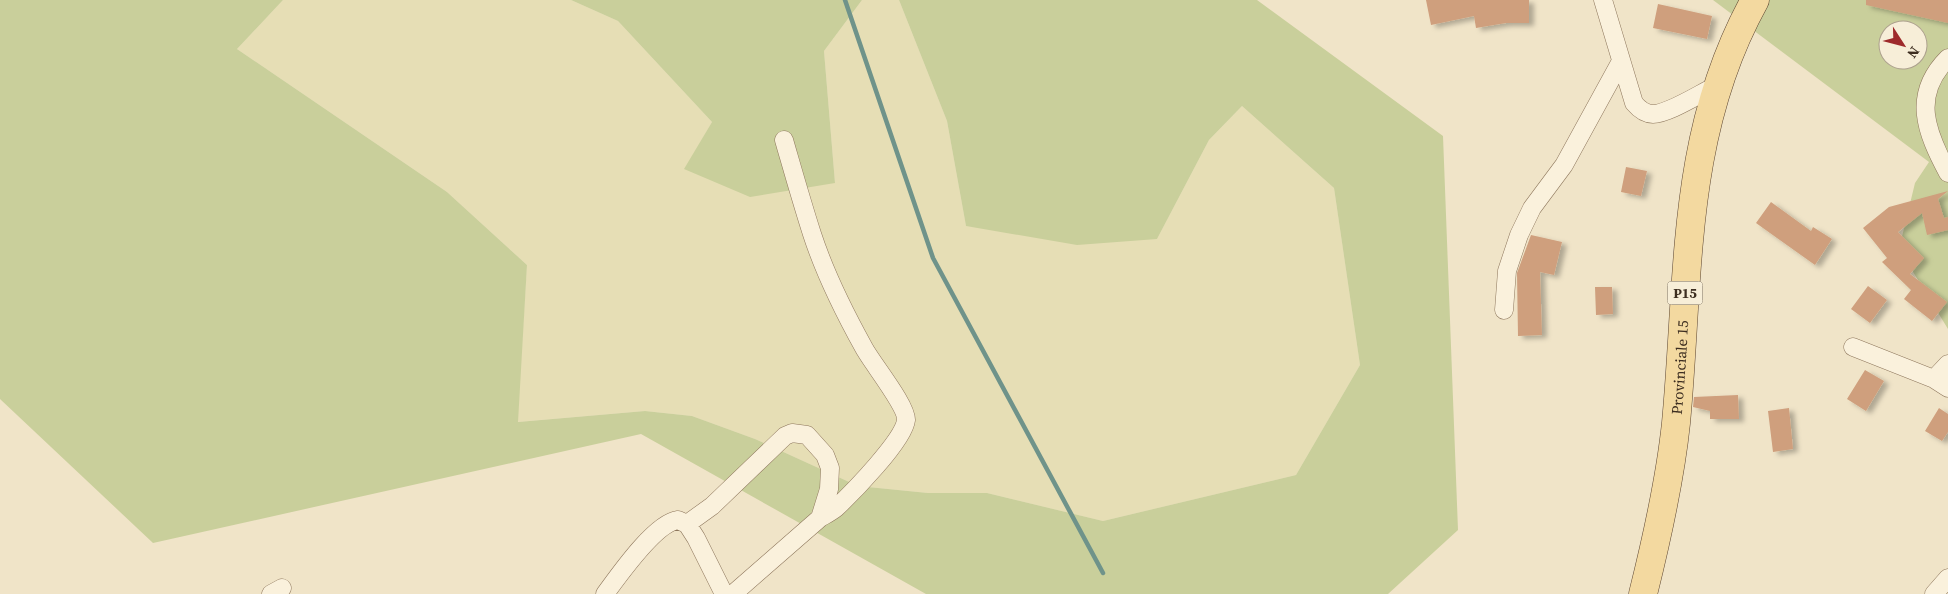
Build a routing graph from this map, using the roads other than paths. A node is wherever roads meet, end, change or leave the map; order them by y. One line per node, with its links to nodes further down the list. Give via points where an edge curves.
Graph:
1 (1755, 0): 5 (main road, Provinciale 15 / P15)
2 (1603, 1): 4 (street)
3 (1948, 58): 7 (street, via 1937,69 1928,86 1925,105 1928,133)
4 (1621, 61): 5 (street, via 1634,103 1641,111 1654,114 1668,110); 8 (street, via 1564,164 1532,208 1519,235 1507,271)
5 (1718, 85): 18 (main road, Provinciale 15 / P15, via 1696,174 1688,241 1676,425 1667,485)
6 (784, 140): 12 (street, via 812,235 829,278 869,357 904,409 906,419 886,455 841,504)
7 (1948, 172)
8 (1504, 310)
9 (1853, 347): 11 (street)
10 (1948, 364): 11 (street)
11 (1941, 383)
12 (820, 518): 13 (street, via 829,489 830,468 813,440 807,435 792,433 785,436 712,506); 17 (street)
13 (687, 524): 15 (street, via 678,520 666,523 634,556); 16 (street)
14 (1948, 578): 19 (street)
15 (605, 594)
16 (724, 594)
17 (733, 594)
18 (1643, 594)
19 (1934, 594)

